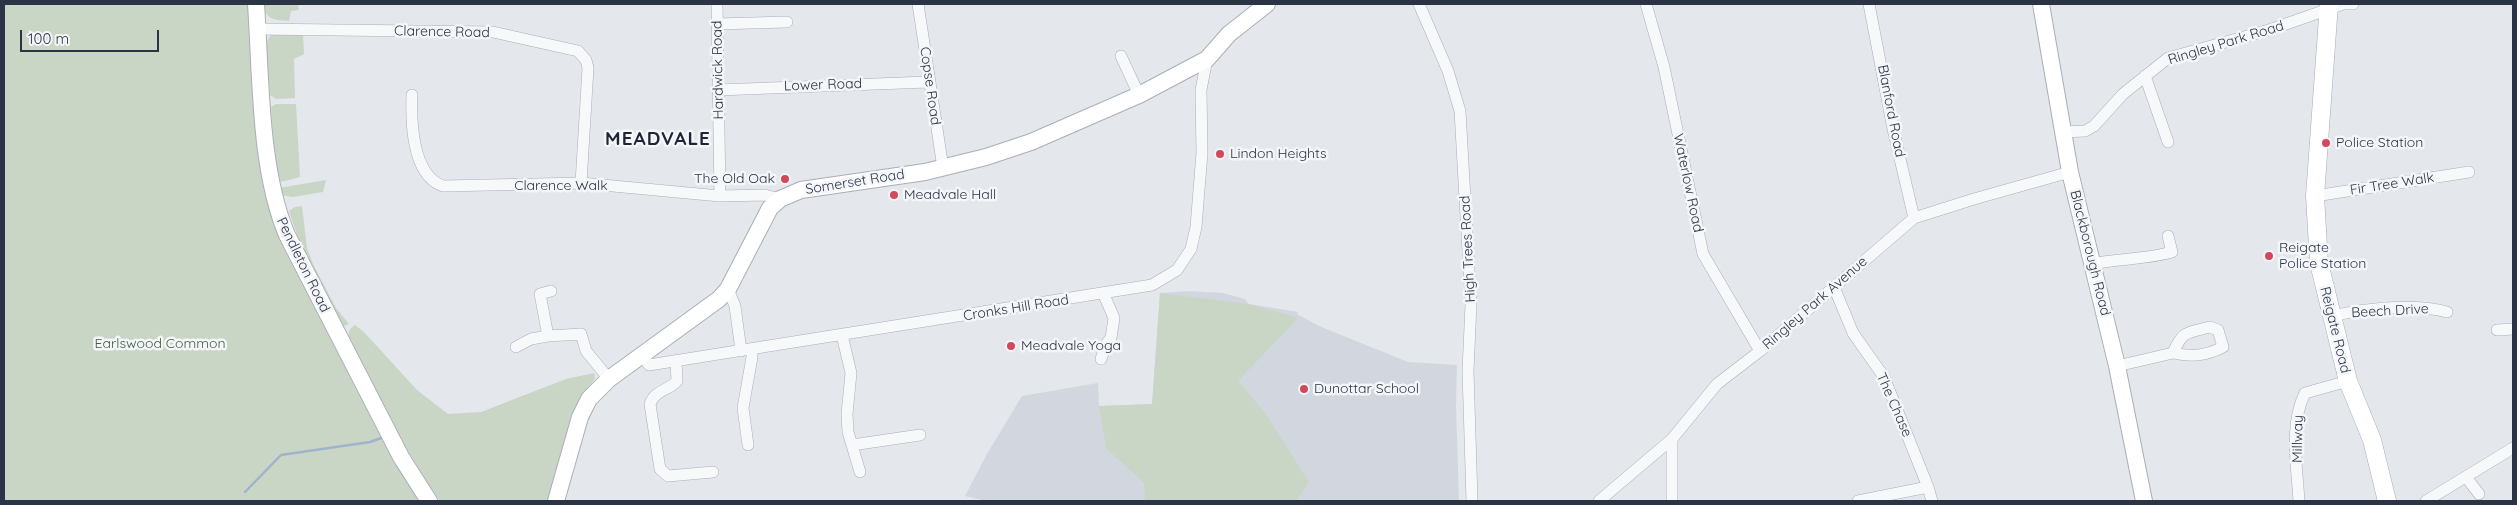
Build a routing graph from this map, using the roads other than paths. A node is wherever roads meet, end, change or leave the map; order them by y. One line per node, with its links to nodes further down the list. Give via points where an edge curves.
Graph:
1 (256, 4): 13 (street, Pendleton Road)
2 (717, 4): 12 (street, Hardwick Road)
3 (918, 4): 17 (street, Copse Road)
4 (1267, 4): 15 (street, via 1229,34)
5 (1419, 4): 65 (street, High Trees Road, via 1448,71 1460,111 1471,304)
6 (1646, 4): 45 (street, Waterlow Road, via 1668,85 1704,254)
7 (1869, 4): 30 (street, Blanford Road)
8 (2041, 4): 21 (street, Blackborough Road)
9 (2353, 4): 10 (street, Ringley Park Road)
10 (2329, 6): 16 (street, Ringley Park Road, via 2268,30 2168,58); 28 (main road, Reigate Road)
11 (787, 22): 12 (street)
12 (717, 24): 18 (street, Hardwick Road)
13 (258, 29): 26 (street, Clarence Road, via 492,32 578,51 588,68); 63 (street, Pendleton Road, via 268,168 280,217 401,458)
14 (1121, 56): 20 (street)
15 (1207, 59): 20 (street, Somerset Road); 36 (street, Cronks Hill Road, via 1201,90 1202,153 1191,249 1177,270 1152,285)
16 (2145, 76): 21 (street, Ringley Park Road, via 2123,94 2094,126 2085,131); 22 (street)
17 (928, 82): 18 (street, Lower Road); 23 (street, Copse Road)
18 (718, 90): 27 (street, Hardwick Road)
19 (412, 95): 26 (street, Clarence Walk, via 411,117 421,164 426,174 438,184)
20 (1139, 95): 23 (street, Somerset Road, via 1031,142)
21 (2063, 132): 24 (street, Blackborough Road)
22 (2168, 142)
23 (943, 168): 29 (street, Somerset Road, via 801,190)
24 (2070, 172): 30 (street, Ringley Park Avenue); 32 (street, Blackborough Road)
25 (2469, 172): 28 (street, Fir Tree Walk)
26 (581, 183): 27 (street, Clarence Walk)
27 (720, 196): 29 (street, Clarence Walk, via 765,195)
28 (2315, 196): 38 (main road, Reigate Road, via 2319,263)
29 (780, 199): 34 (street, Somerset Road, via 770,208)
30 (1914, 218): 33 (street, Ringley Park Avenue)
31 (2168, 236): 32 (street, via 2172,252 2148,259)
32 (2092, 264): 50 (street, Blackborough Road)
33 (1834, 287): 45 (street, Ringley Park Avenue); 61 (street, The Chase, via 1853,333 1884,377)
34 (728, 289): 44 (street); 47 (street, Somerset Road)
35 (551, 291): 42 (street, via 540,294)
36 (1104, 294): 41 (street, Cronks Hill Road); 48 (street, via 1114,318 1111,338)
37 (2447, 312): 38 (street, Beech Drive, via 2433,308 2404,309)
38 (2333, 316): 52 (main road, Reigate Road)
39 (2513, 329): 40 (street)
40 (2497, 330)
41 (842, 335): 44 (street, Cronks Hill Road); 56 (street, via 851,374 847,414)
42 (548, 336): 43 (street, via 531,339); 51 (street, via 581,334 586,351)
43 (516, 347)
44 (746, 350): 49 (street, Cronks Hill Road); 55 (street, via 752,357 743,408)
45 (1760, 351): 54 (street, Ringley Park Avenue, via 1717,384)
46 (2173, 353): 50 (street)
47 (642, 356): 49 (street, Cronks Hill Road, via 649,365); 51 (street, Somerset Road)
48 (1101, 360)
49 (676, 361): 58 (street, via 676,381 657,394 650,404 660,469 668,476)
50 (2117, 366): 70 (street, Blackborough Road)
51 (609, 380): 64 (street, Somerset Road, via 589,399 580,417)
52 (2348, 381): 71 (street, Millway, via 2306,393 2298,407); 72 (main road, Reigate Road, via 2372,440)
53 (920, 436): 56 (street)
54 (1672, 440): 66 (street, Ringley Park Avenue); 67 (street)
55 (748, 444)
56 (852, 445): 59 (street)
57 (2513, 448): 60 (street)
58 (713, 472)
59 (860, 472)
60 (2466, 477): 62 (street); 73 (street)
61 (1928, 487): 68 (street); 69 (street, The Chase)
62 (2479, 494)
63 (429, 501)
64 (556, 501)
65 (1472, 501)
66 (1599, 501)
67 (1672, 501)
68 (1858, 501)
69 (1932, 501)
70 (2144, 501)
71 (2299, 501)
72 (2387, 501)
73 (2426, 501)

